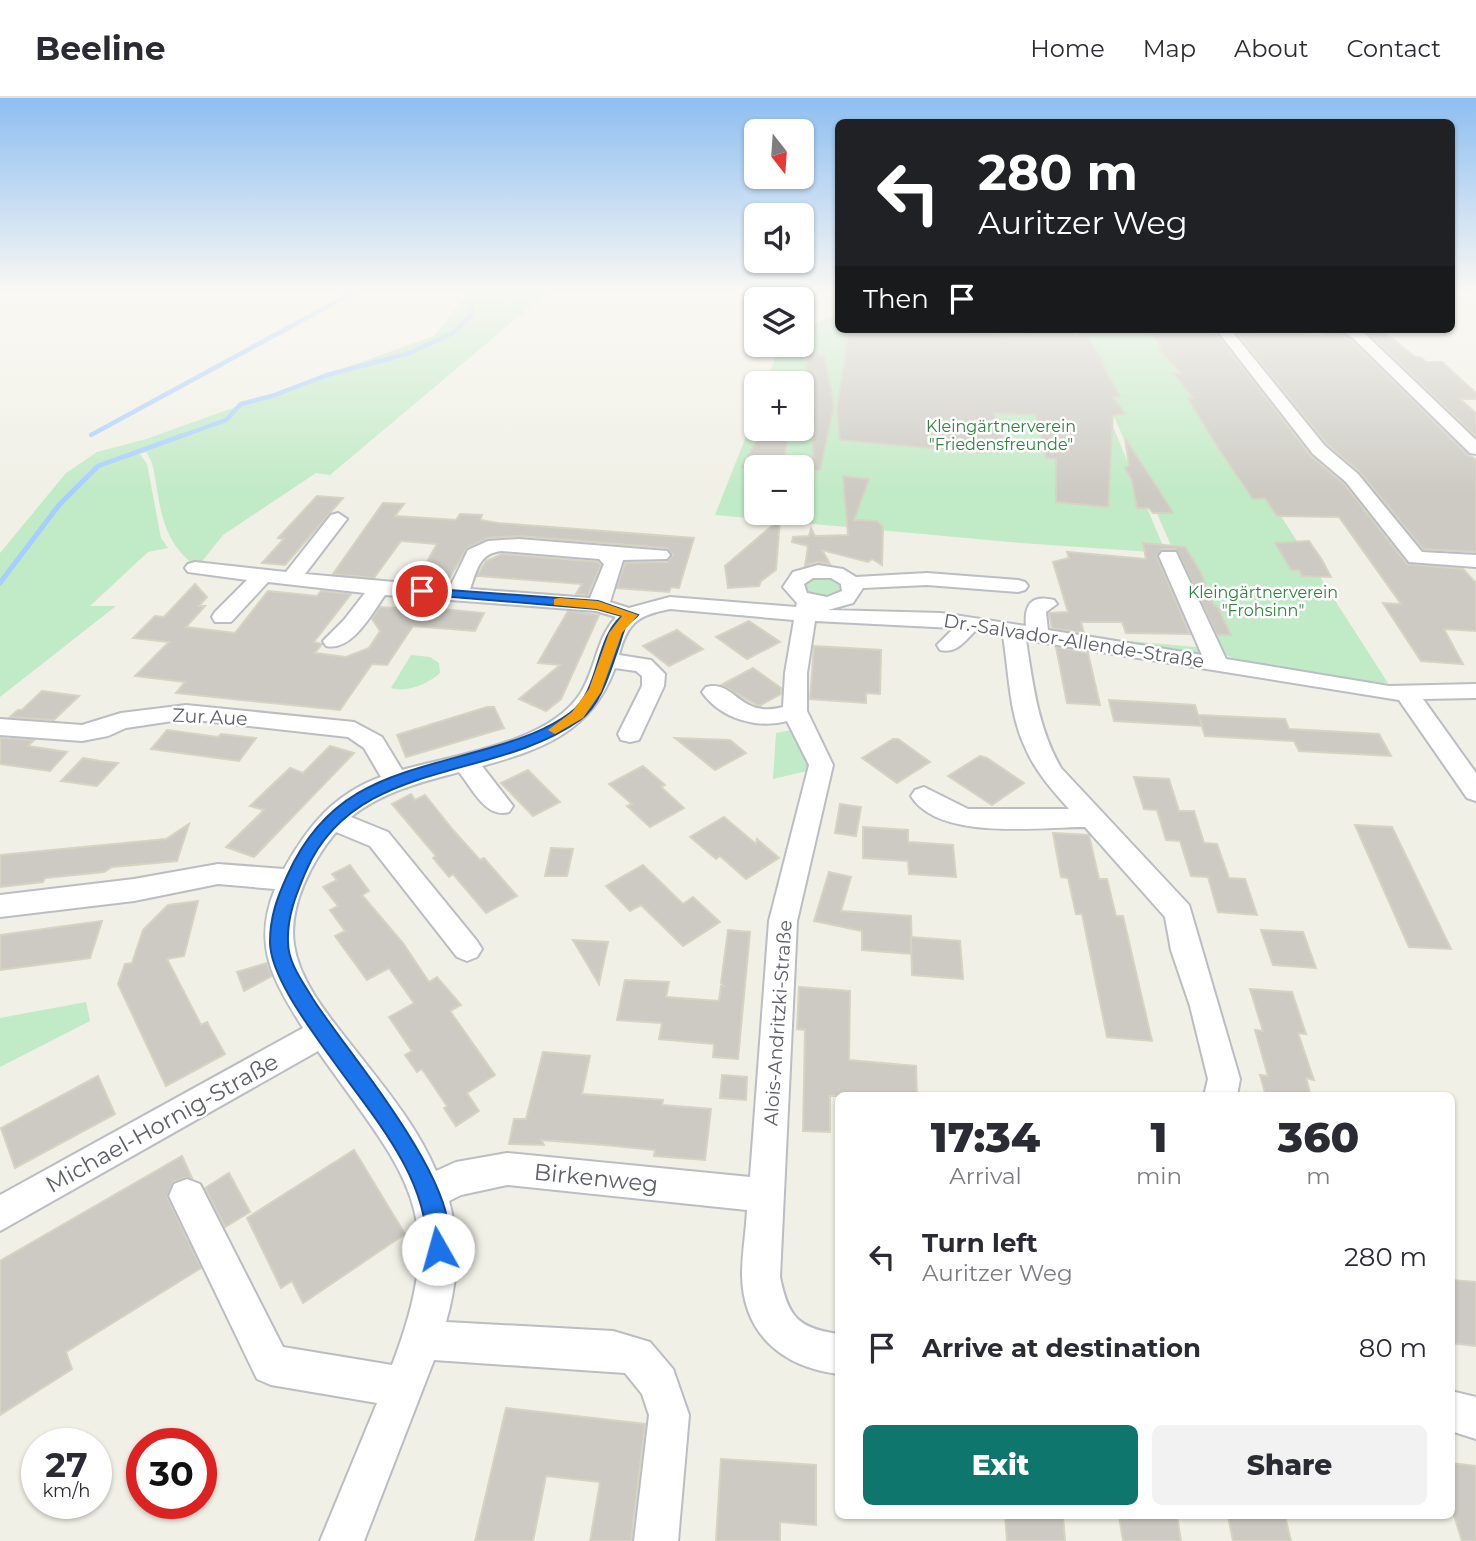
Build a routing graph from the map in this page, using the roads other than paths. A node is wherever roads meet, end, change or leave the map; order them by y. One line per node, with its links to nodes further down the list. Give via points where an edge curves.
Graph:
1 (1246, 358): 8 (street, via 1319,450 1352,478 1416,558)
2 (1379, 358): 3 (street)
3 (1476, 449)
4 (338, 519): 11 (street)
5 (603, 553): 6 (street); 15 (street, via 485,538); 17 (street, via 613,557 614,564)
6 (660, 555)
7 (1169, 556): 26 (street)
8 (1476, 561)
9 (195, 568): 10 (street)
10 (261, 577): 11 (street); 20 (street)
11 (290, 580): 14 (street)
12 (851, 583): 13 (street, via 927,579); 18 (street, via 851,594 838,602); 18 (street, via 831,572 804,574 793,587)
13 (1017, 586)
14 (379, 588): 15 (street); 23 (street)
15 (457, 594): 17 (street)
16 (1047, 604): 22 (street, via 1035,609)
17 (598, 605): 19 (street)
18 (806, 608): 19 (street, Dr.-Salvador-Allende-Straße, via 670,603); 21 (street, Dr.-Salvador-Allende-Straße); 30 (street)
19 (632, 615): 25 (street, via 620,625)
20 (223, 617)
21 (972, 622): 22 (street, Dr.-Salvador-Allende-Straße); 24 (street)
22 (1025, 631): 26 (street, Dr.-Salvador-Allende-Straße); 38 (street, via 1027,716 1036,746 1052,774)
23 (334, 641)
24 (948, 646)
25 (606, 660): 32 (street, via 643,665 654,674); 33 (street, via 596,689 578,715 536,739)
26 (1217, 664): 29 (street, Dr.-Salvador-Allende-Straße)
27 (1476, 691): 29 (street, Dr.-Salvador-Allende-Straße)
28 (714, 692): 30 (street, via 753,719)
29 (1406, 693): 35 (street)
30 (795, 711): 46 (street, Alois-Andritzki-Straße, via 818,749 821,765 783,921)
31 (0, 727): 34 (street, Zur Aue, via 82,733 121,721 186,712 354,730 373,743)
32 (630, 734)
33 (464, 761): 34 (street); 37 (street)
34 (396, 781): 39 (street, via 363,796)
35 (1476, 792)
36 (924, 796): 38 (street, via 952,814 968,818)
37 (500, 806)
38 (1093, 818): 44 (street, via 1179,913 1224,1079)
39 (331, 820): 40 (street); 42 (street, via 379,839)
40 (293, 880): 41 (street, via 218,874); 43 (street, via 282,907 279,944 286,971)
41 (0, 906)
42 (467, 949)
43 (323, 1032): 45 (street, via 392,1126); 48 (street, Michael-Hornig-Straße)
44 (1221, 1092)
45 (430, 1192): 46 (street, Birkenweg, via 456,1179 507,1169); 49 (street, via 438,1263)
46 (765, 1195): 50 (street, Alois-Andritzki-Straße, via 761,1277 772,1322 803,1346)
47 (187, 1196): 51 (street, via 271,1365)
48 (0, 1214)
49 (420, 1340): 51 (street); 55 (street, via 636,1356 659,1383 669,1415)
50 (835, 1353)
51 (403, 1387): 54 (street)
52 (1455, 1412): 53 (street)
53 (1476, 1418)
54 (342, 1541)
55 (656, 1541)

